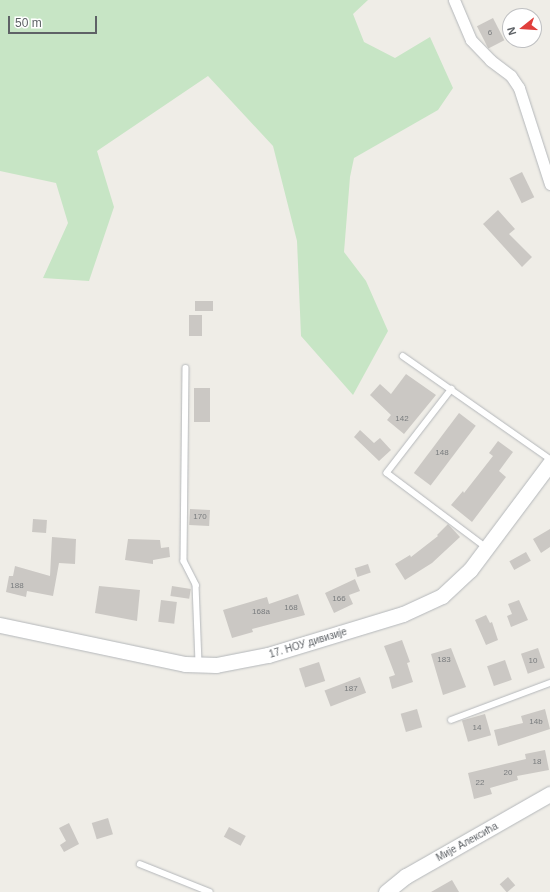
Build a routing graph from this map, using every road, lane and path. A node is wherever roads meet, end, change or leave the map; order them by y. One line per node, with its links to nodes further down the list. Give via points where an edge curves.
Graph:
1 (454, 0): 2 (street, via 471,40 490,60 511,76 519,88)
2 (550, 184)
3 (402, 356): 5 (lane)
4 (186, 368): 10 (lane, via 184,561 196,585)
5 (452, 390): 6 (lane); 8 (lane, via 387,473)
6 (550, 459)
7 (550, 463): 8 (street, 17. НОУ дивизије)
8 (488, 548): 10 (street, 17. НОУ дивизије, via 456,584 417,609 268,655 227,664)
9 (0, 625): 10 (street, 17. НОУ дивизије)
10 (198, 665)
11 (550, 683): 12 (lane)
12 (451, 720)
13 (550, 794): 16 (street, Мије Алексића, via 406,876)
14 (140, 864): 15 (lane)
15 (210, 892)
16 (386, 892)

